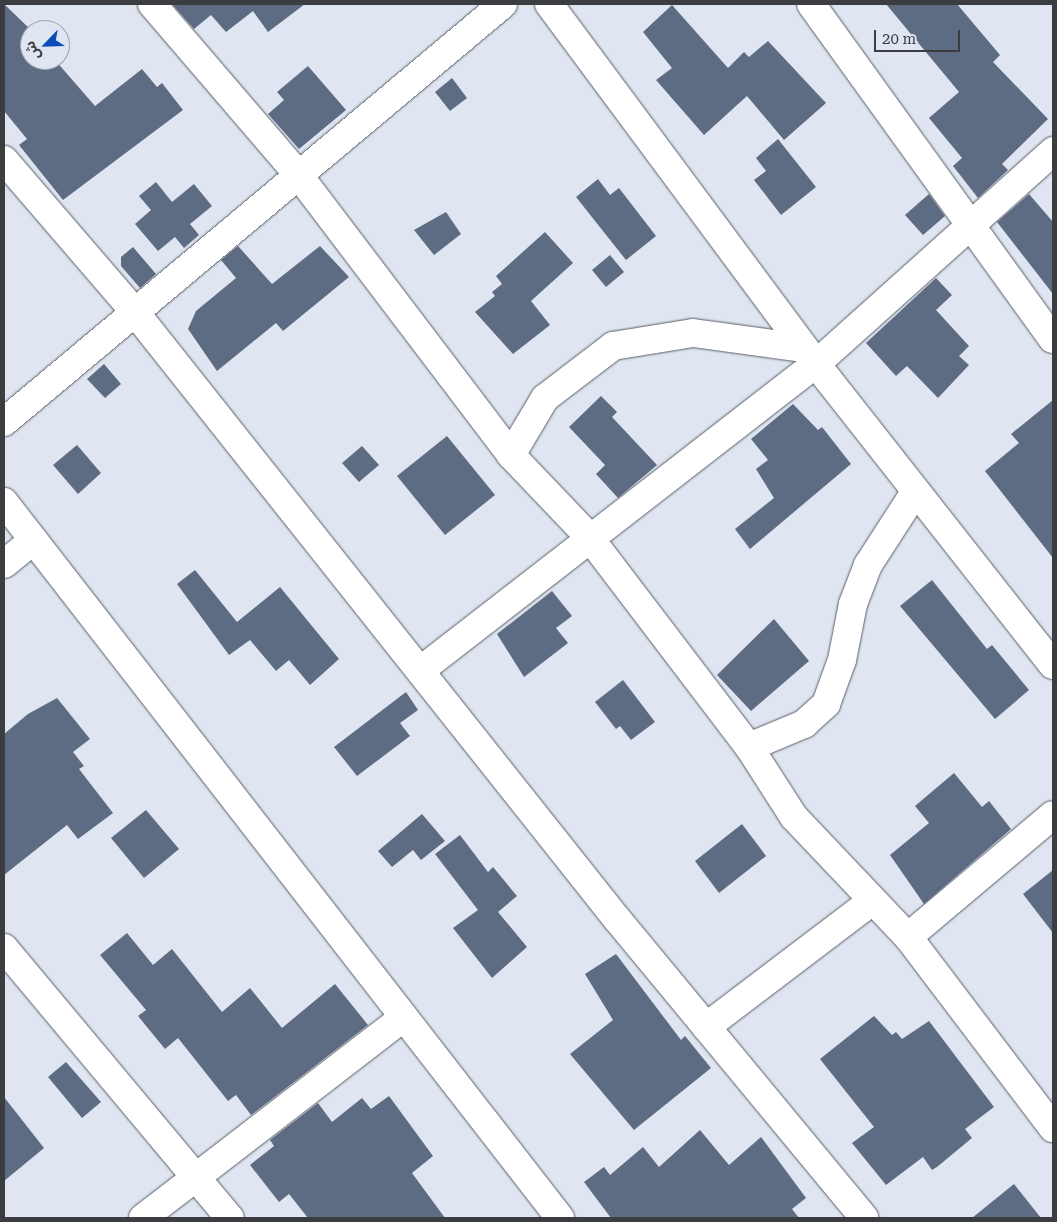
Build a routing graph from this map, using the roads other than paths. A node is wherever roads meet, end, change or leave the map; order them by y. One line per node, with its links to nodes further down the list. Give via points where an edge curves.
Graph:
1 (152, 4): 7 (street)
2 (503, 4): 7 (street)
3 (549, 4): 11 (street)
4 (811, 4): 8 (street)
5 (1053, 151): 8 (street)
6 (4, 160): 9 (street)
7 (297, 173): 9 (street); 13 (street)
8 (970, 227): 10 (street); 11 (street)
9 (134, 311): 12 (street); 20 (street)
10 (1053, 339)
11 (810, 356): 13 (street, via 693,333 613,346 545,398); 14 (street); 16 (street)
12 (4, 422)
13 (512, 455): 16 (street)
14 (915, 492): 19 (street); 21 (street, via 868,565 853,604 842,660 826,704 804,724)
15 (4, 502): 17 (street)
16 (589, 537): 20 (street); 21 (street)
17 (34, 540): 18 (street); 26 (street)
18 (4, 564)
19 (1053, 666)
20 (422, 670): 27 (street)
21 (749, 747): 23 (street, via 794,817)
22 (1053, 815): 24 (street)
23 (872, 901): 24 (street); 27 (street)
24 (908, 937): 28 (street)
25 (4, 948): 29 (street)
26 (404, 1017): 29 (street); 32 (street)
27 (706, 1027): 33 (street)
28 (1053, 1128)
29 (196, 1178): 30 (street); 31 (street)
30 (143, 1218)
31 (230, 1218)
32 (560, 1218)
33 (864, 1218)

